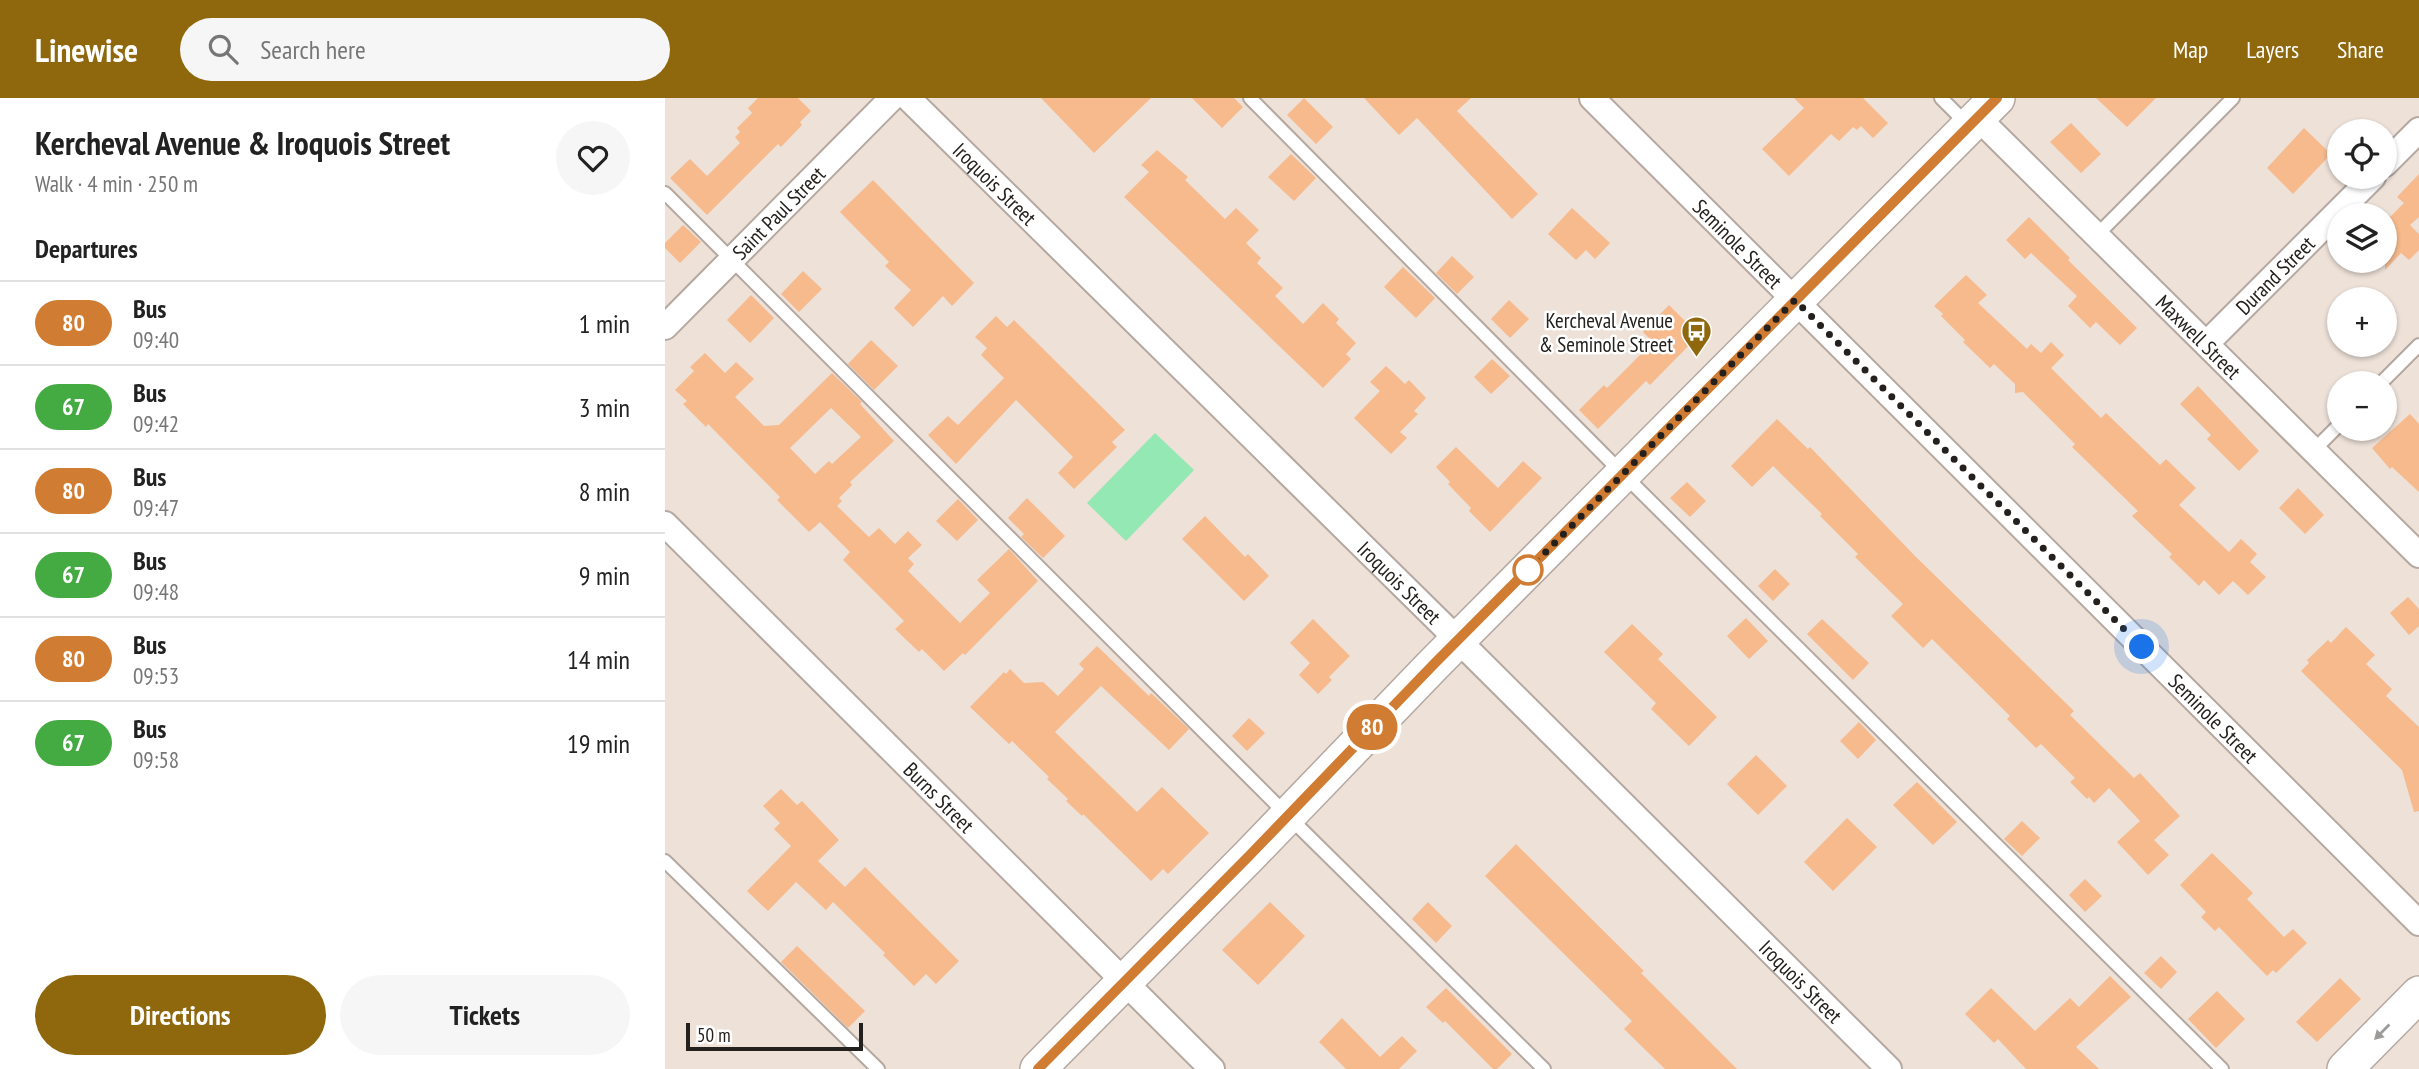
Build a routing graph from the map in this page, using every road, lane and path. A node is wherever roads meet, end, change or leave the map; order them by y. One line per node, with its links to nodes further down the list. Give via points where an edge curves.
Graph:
1 (893, 98): 13 (street, Saint Paul Street)
2 (908, 98): 24 (street, Iroquois Street)
3 (1250, 98): 21 (lane)
4 (1592, 98): 14 (street, Seminole Street)
5 (1941, 98): 7 (lane)
6 (2233, 98): 12 (lane)
7 (1981, 114): 12 (street, Maxwell Street); 14 (street)
8 (2419, 130): 9 (street)
9 (2397, 152)
10 (2361, 189): 16 (street, Durand Street)
11 (665, 193): 13 (lane)
12 (2098, 234): 16 (street, Maxwell Street)
13 (732, 260): 15 (street, Saint Paul Street); 25 (lane)
14 (1795, 300): 21 (street); 27 (street, Seminole Street)
15 (665, 327)
16 (2207, 343): 20 (street, Maxwell Street)
17 (2419, 345): 18 (lane)
18 (2393, 371)
19 (2327, 437): 20 (lane)
20 (2314, 450): 23 (street, Maxwell Street)
21 (1623, 474): 24 (street); 35 (lane)
22 (665, 524): 28 (street, Burns Street)
23 (2419, 555)
24 (1458, 640): 25 (street); 34 (street, Iroquois Street)
25 (1287, 816): 28 (street); 33 (lane)
26 (665, 861): 30 (lane)
27 (2419, 923)
28 (1124, 982): 31 (street); 32 (street, Burns Street)
29 (2419, 994): 36 (street, one-way to 36)
30 (878, 1069)
31 (1038, 1069)
32 (1212, 1069)
33 (1544, 1069)
34 (1889, 1069)
35 (2222, 1069)
36 (2345, 1069)

